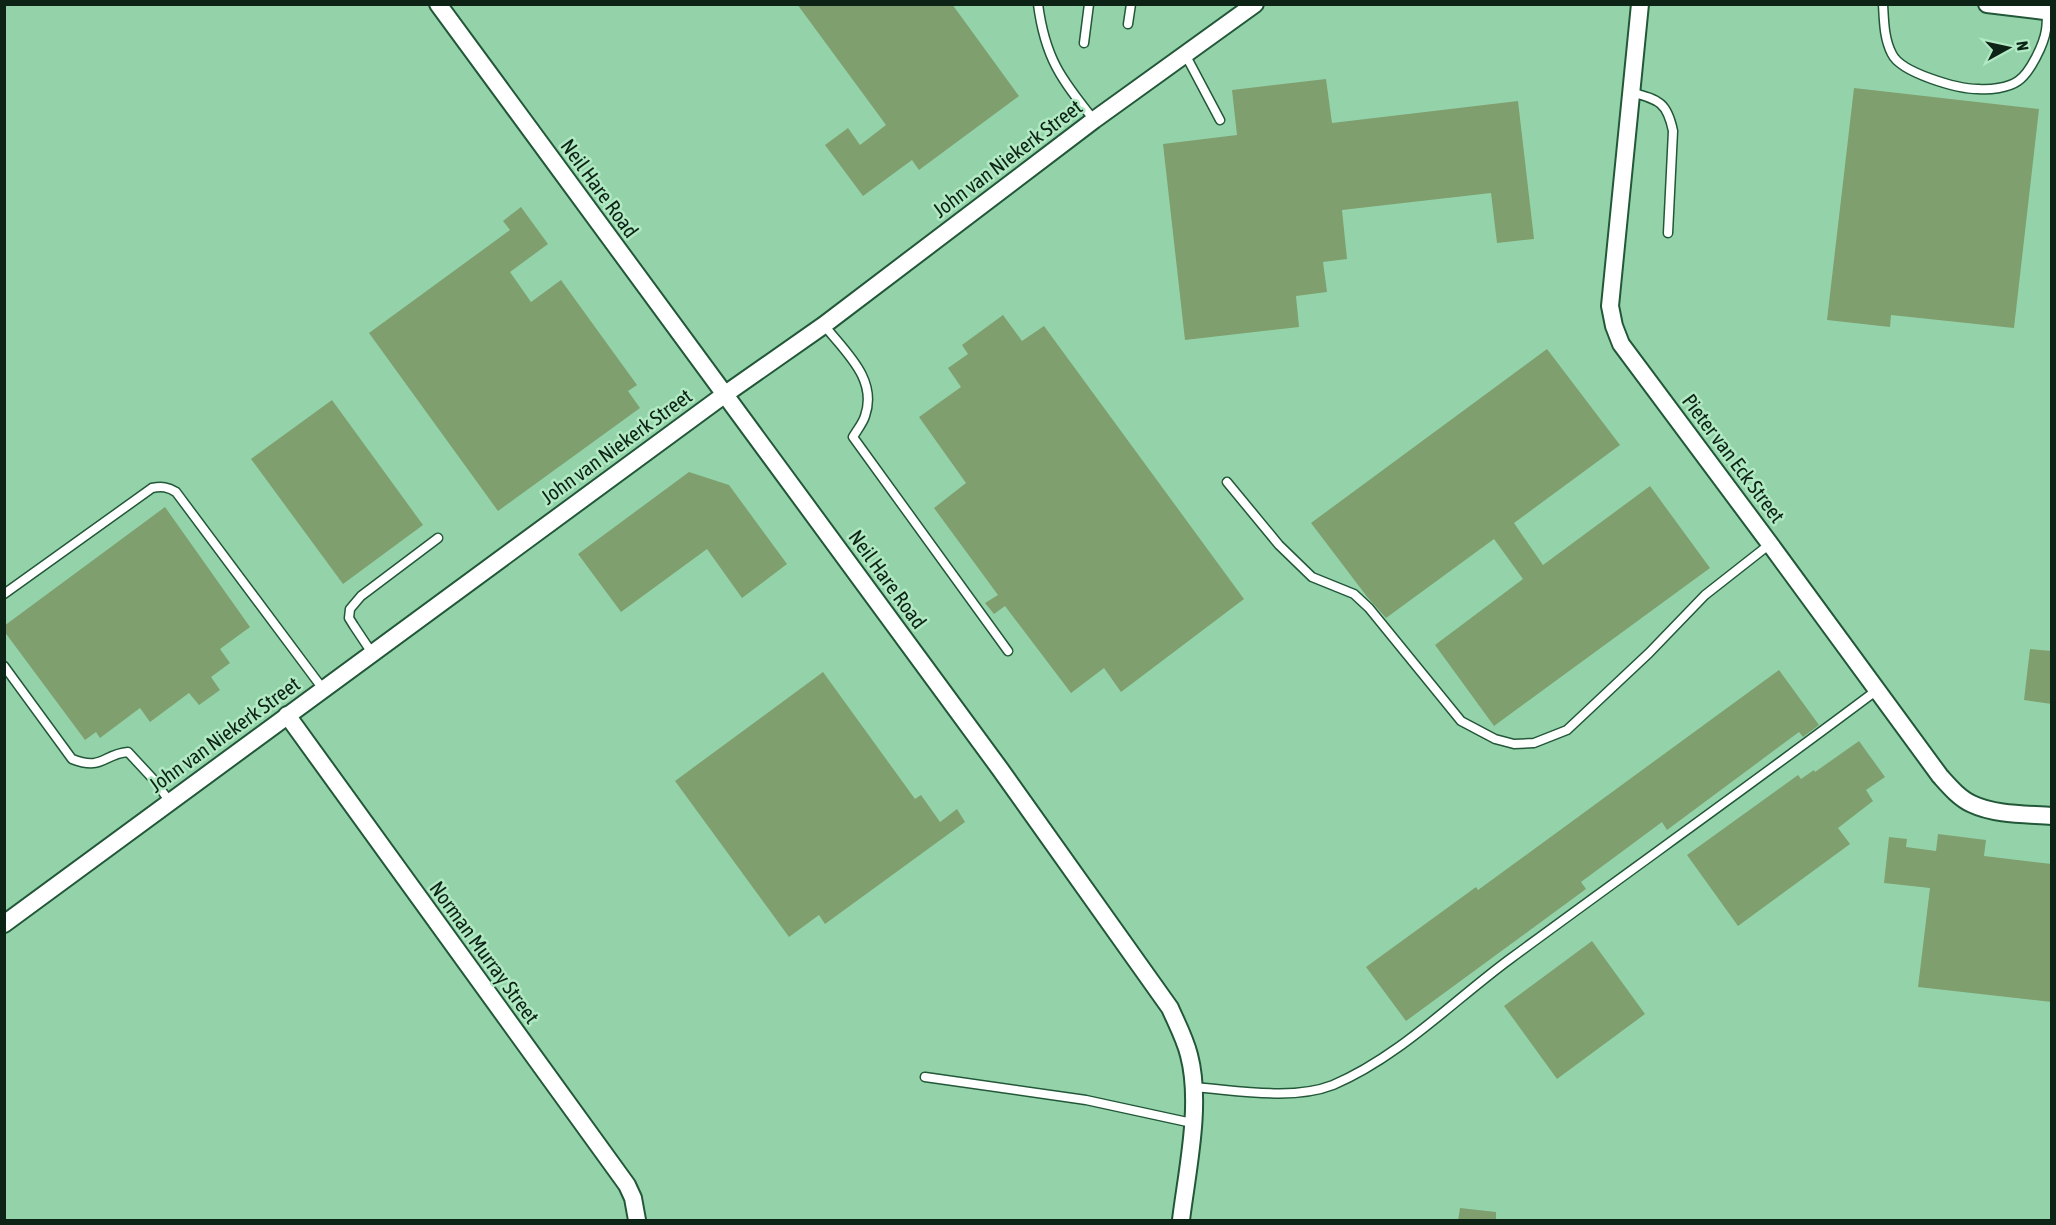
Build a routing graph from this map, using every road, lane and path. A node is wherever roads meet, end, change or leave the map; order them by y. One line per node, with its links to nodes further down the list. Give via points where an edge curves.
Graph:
1 (438, 4): 18 (street, Neil Hare Road)
2 (1038, 4): 14 (lane, via 1051,60)
3 (1089, 4): 11 (lane)
4 (1131, 4): 10 (lane)
5 (1255, 4): 12 (street, John van Niekerk Street)
6 (1640, 4): 13 (street, Pieter van Eck Street)
7 (1883, 4): 9 (lane, via 1884,28 1892,55 1905,68 1977,90 2019,81 2039,50)
8 (1987, 4): 9 (street)
9 (2049, 12)
10 (1128, 24)
11 (1084, 43)
12 (1185, 54): 14 (street, John van Niekerk Street); 15 (lane)
13 (1631, 92): 16 (lane, via 1656,99 1670,115 1673,131); 21 (street, Pieter van Eck Street, via 1612,276 1610,306 1614,326 1621,344)
14 (1094, 120): 17 (street, John van Niekerk Street)
15 (1220, 120)
16 (1668, 233)
17 (824, 325): 18 (street, John van Niekerk Street); 23 (lane, via 865,378 869,394 865,417 853,437)
18 (724, 395): 24 (street, John van Niekerk Street); 33 (street, Neil Hare Road, via 986,750 1170,1008 1190,1057)
19 (1227, 482): 21 (lane, via 1279,545 1312,577 1354,594 1369,608 1461,722 1514,744 1534,743 1567,730 1705,595)
20 (438, 538): 24 (lane, via 361,596 350,609 349,618)
21 (1770, 544): 27 (street, Pieter van Eck Street)
22 (4, 594): 26 (lane, via 152,488 169,488 176,492)
23 (1008, 651)
24 (372, 652): 26 (street, John van Niekerk Street)
25 (4, 666): 29 (lane, via 72,759 96,764 128,752)
26 (323, 689): 28 (street, John van Niekerk Street)
27 (1877, 690): 30 (street, Pieter van Eck Street, via 1956,793 1984,808); 33 (lane, via 1488,976 1413,1037 1360,1071 1333,1085 1282,1094)
28 (287, 715): 29 (street, John van Niekerk Street); 35 (street, Norman Murray Street, via 627,1185)
29 (170, 802): 31 (street, John van Niekerk Street)
30 (2052, 816)
31 (4, 924)
32 (925, 1077): 34 (lane, via 1086,1100)
33 (1193, 1087): 34 (street, Neil Hare Road)
34 (1192, 1123): 36 (street, Neil Hare Road)
35 (637, 1221)
36 (1181, 1221)

